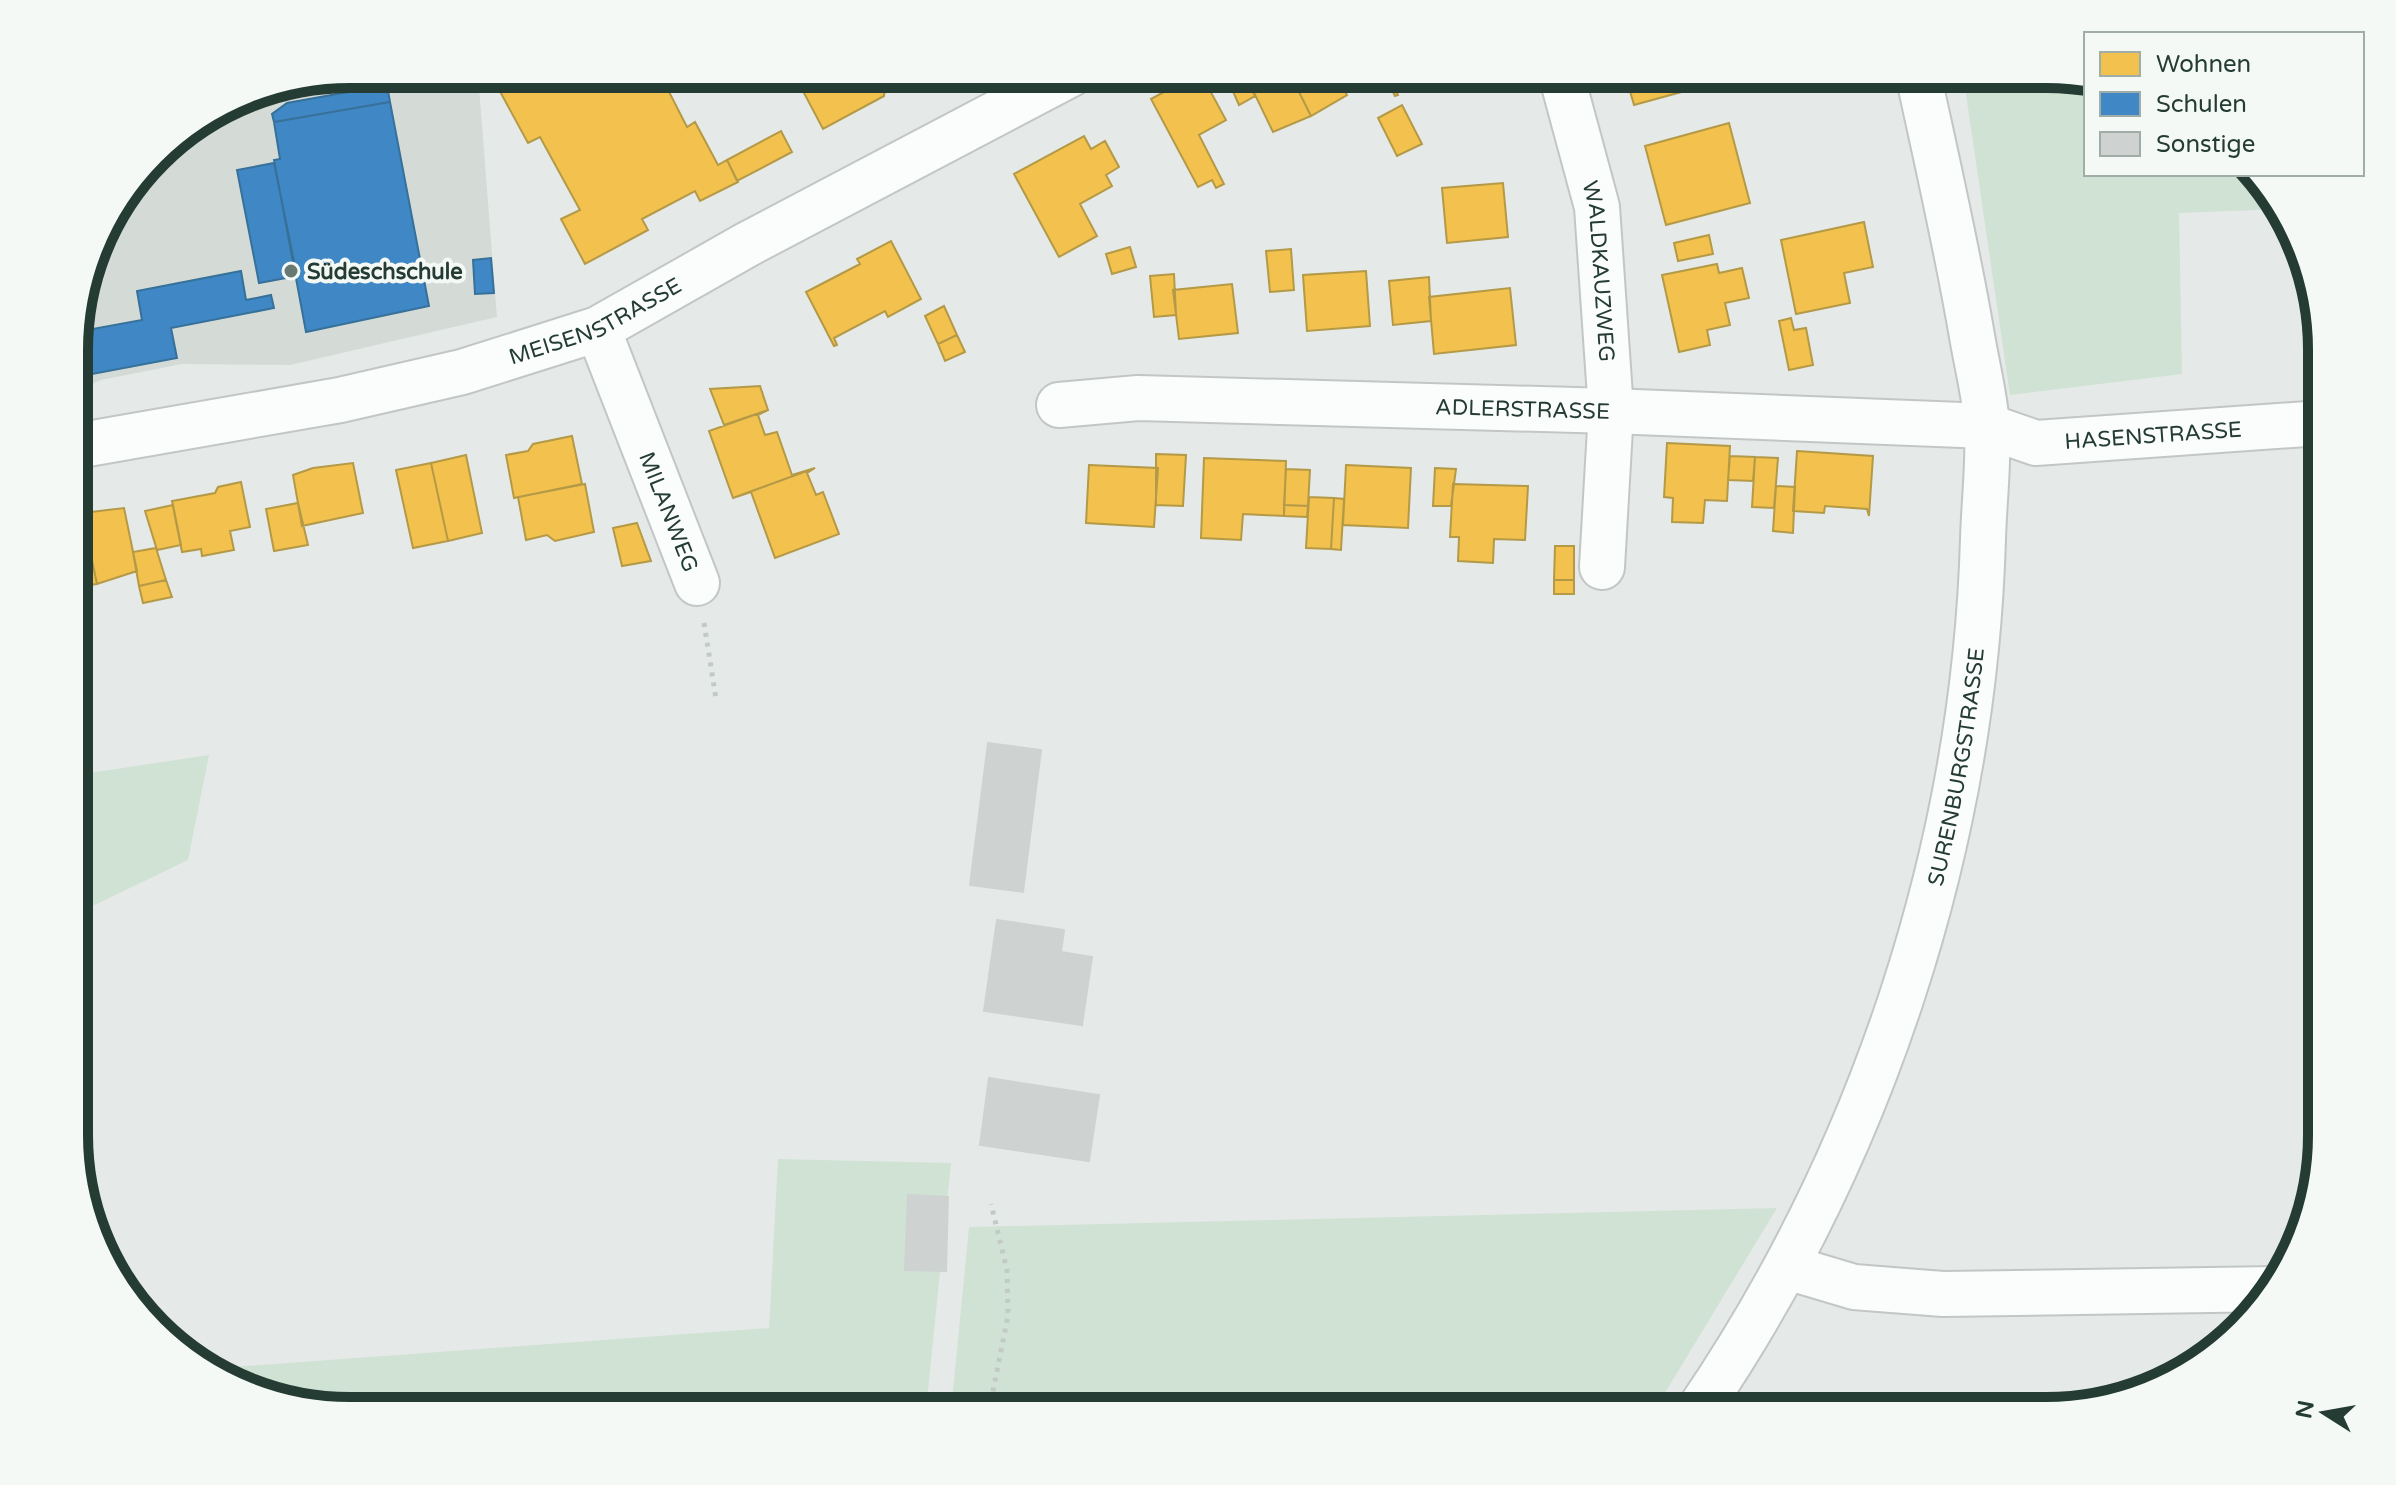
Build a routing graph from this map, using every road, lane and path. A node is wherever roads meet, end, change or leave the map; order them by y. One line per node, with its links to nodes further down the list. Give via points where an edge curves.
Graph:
1 (1044, 88): 4 (street, MEISENSTRASSE)
2 (1565, 88): 6 (street, WALDKAUZWEG, via 1597,207)
3 (1921, 88): 8 (street, SURENBURGSTRASSE, via 1958,253)
4 (598, 329): 9 (street, MEISENSTRASSE, via 462,372 340,400); 11 (street, MILANWEG)
5 (1059, 405): 6 (street, ADLERSTRASSE, via 1138,398)
6 (1611, 411): 8 (street, ADLERSTRASSE); 10 (street, WALDKAUZWEG)
7 (2307, 424): 8 (street, HASENSTRASSE, via 2036,443)
8 (1987, 426): 14 (street, SURENBURGSTRASSE, via 1980,610 1964,748 1936,886 1884,1048)
9 (88, 444)
10 (1602, 567)
11 (697, 583): 12 (path, MILANWEG)
12 (716, 699)
13 (991, 1204): 17 (path, via 1007,1270 1008,1316)
14 (1787, 1267): 15 (street, via 1854,1287 1943,1294); 16 (street, SURENBURGSTRASSE)
15 (2258, 1289)
16 (1707, 1396)
17 (992, 1397)

